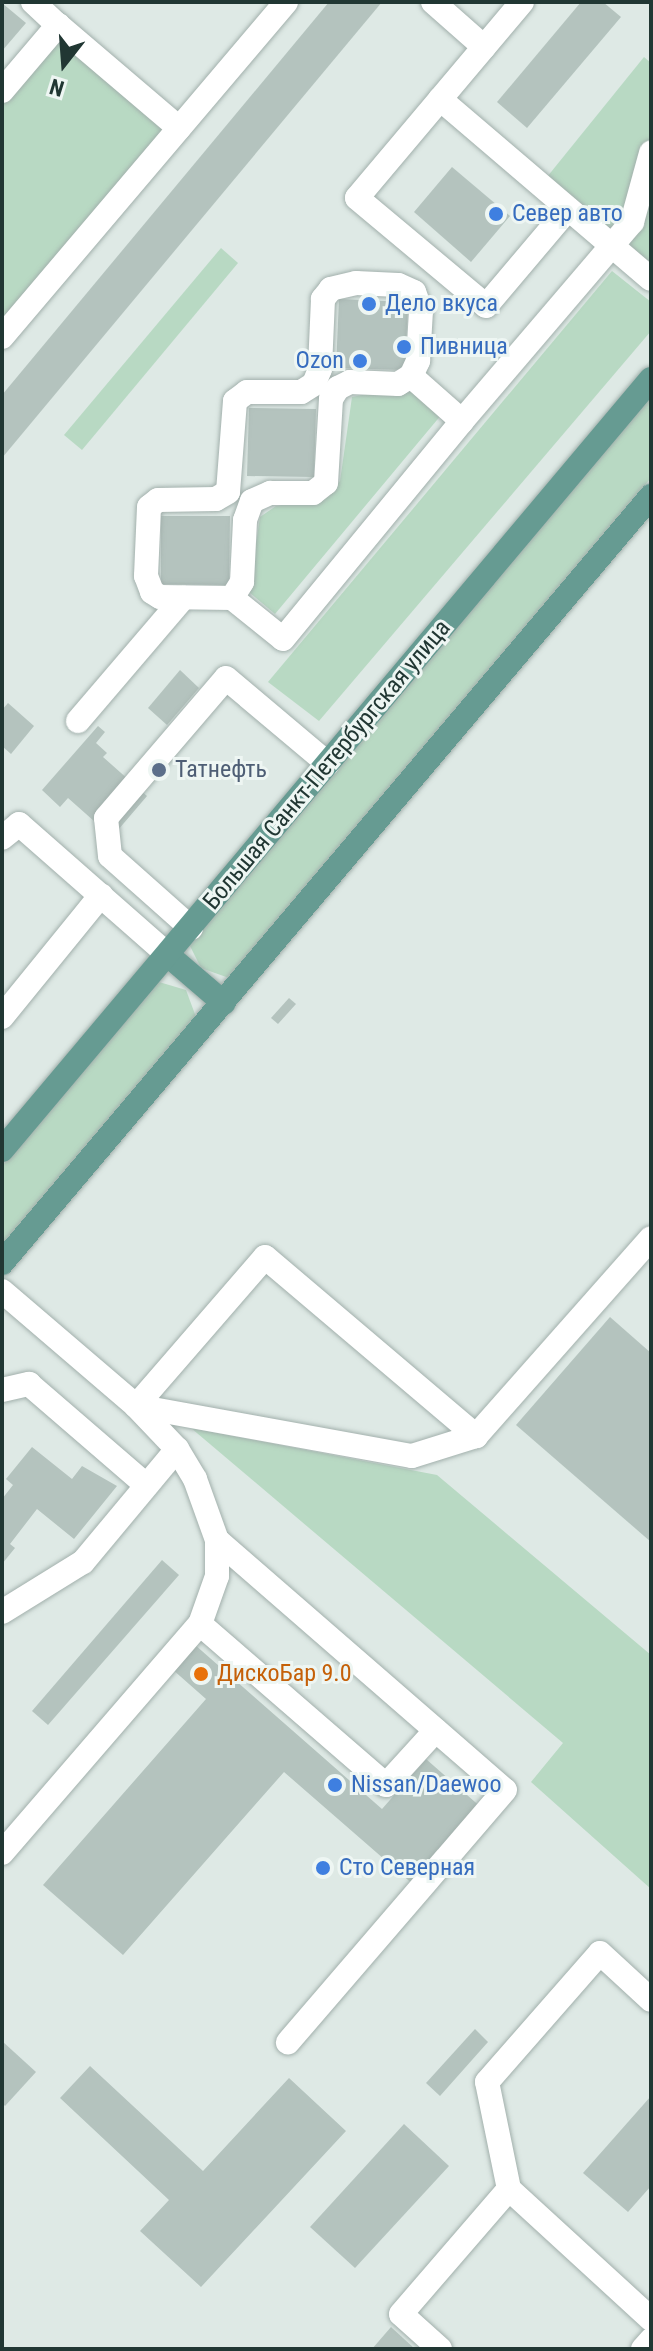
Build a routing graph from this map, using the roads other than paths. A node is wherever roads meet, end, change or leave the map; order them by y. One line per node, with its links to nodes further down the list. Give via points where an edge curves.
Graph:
1 (33, 2): 5 (lane)
2 (286, 2): 9 (lane)
3 (433, 2): 6 (lane)
4 (522, 2): 6 (lane)
5 (58, 25): 7 (lane); 9 (lane)
6 (484, 47): 8 (lane)
7 (2, 91)
8 (440, 99): 11 (lane); 11 (lane, via 357,198 486,306)
9 (179, 128): 14 (lane)
10 (651, 153): 12 (lane, via 632,222)
11 (568, 209): 12 (lane)
12 (613, 247): 13 (lane); 17 (lane)
13 (651, 279)
14 (2, 337)
15 (411, 376): 17 (lane); 19 (lane, via 418,361 421,311 414,292 398,285 356,283 331,289 323,299 320,369 314,384 301,392 247,392 235,401 228,492 216,499 161,500 149,507 149,587 160,597); 20 (lane, via 398,384 350,382 334,392 326,483 313,493 270,493 252,501 245,520 242,582)
16 (651, 379): 22 (main road, Большая Санкт-Петербургская улица)
17 (462, 421): 20 (lane, via 283,639)
18 (651, 496): 27 (main road)
19 (183, 598): 20 (lane); 21 (lane)
20 (232, 598)
21 (78, 721)
22 (328, 764): 25 (main road, Большая Санкт-Петербургская улица); 25 (lane, via 226,678 106,818 110,856)
23 (2, 838): 24 (lane, via 19,824)
24 (101, 895): 26 (lane); 28 (lane)
25 (191, 928): 26 (main road, Большая Санкт-Петербургская улица)
26 (169, 956): 27 (main road); 29 (main road, Большая Санкт-Петербургская улица)
27 (224, 1003): 31 (main road)
28 (2, 1017)
29 (2, 1150)
30 (651, 1238): 35 (lane)
31 (2, 1263)
32 (2, 1291): 34 (lane)
33 (2, 1390): 37 (lane, via 29,1384)
34 (136, 1406): 35 (lane, via 412,1456); 35 (lane, via 265,1257); 36 (lane)
35 (476, 1436)
36 (177, 1449): 37 (lane); 38 (lane, via 195,1479)
37 (146, 1485): 39 (lane, via 83,1562)
38 (217, 1540): 40 (lane, via 217,1576); 41 (lane)
39 (2, 1612)
40 (200, 1624): 41 (lane, via 386,1785); 42 (lane)
41 (436, 1730): 44 (lane, via 505,1790)
42 (2, 1853)
43 (651, 2000): 45 (lane, via 600,1953 487,2082)
44 (288, 2042)
45 (509, 2189): 46 (lane); 48 (lane, via 401,2314)
46 (651, 2319)
47 (651, 2340): 49 (lane)
48 (440, 2349)
49 (643, 2349)

